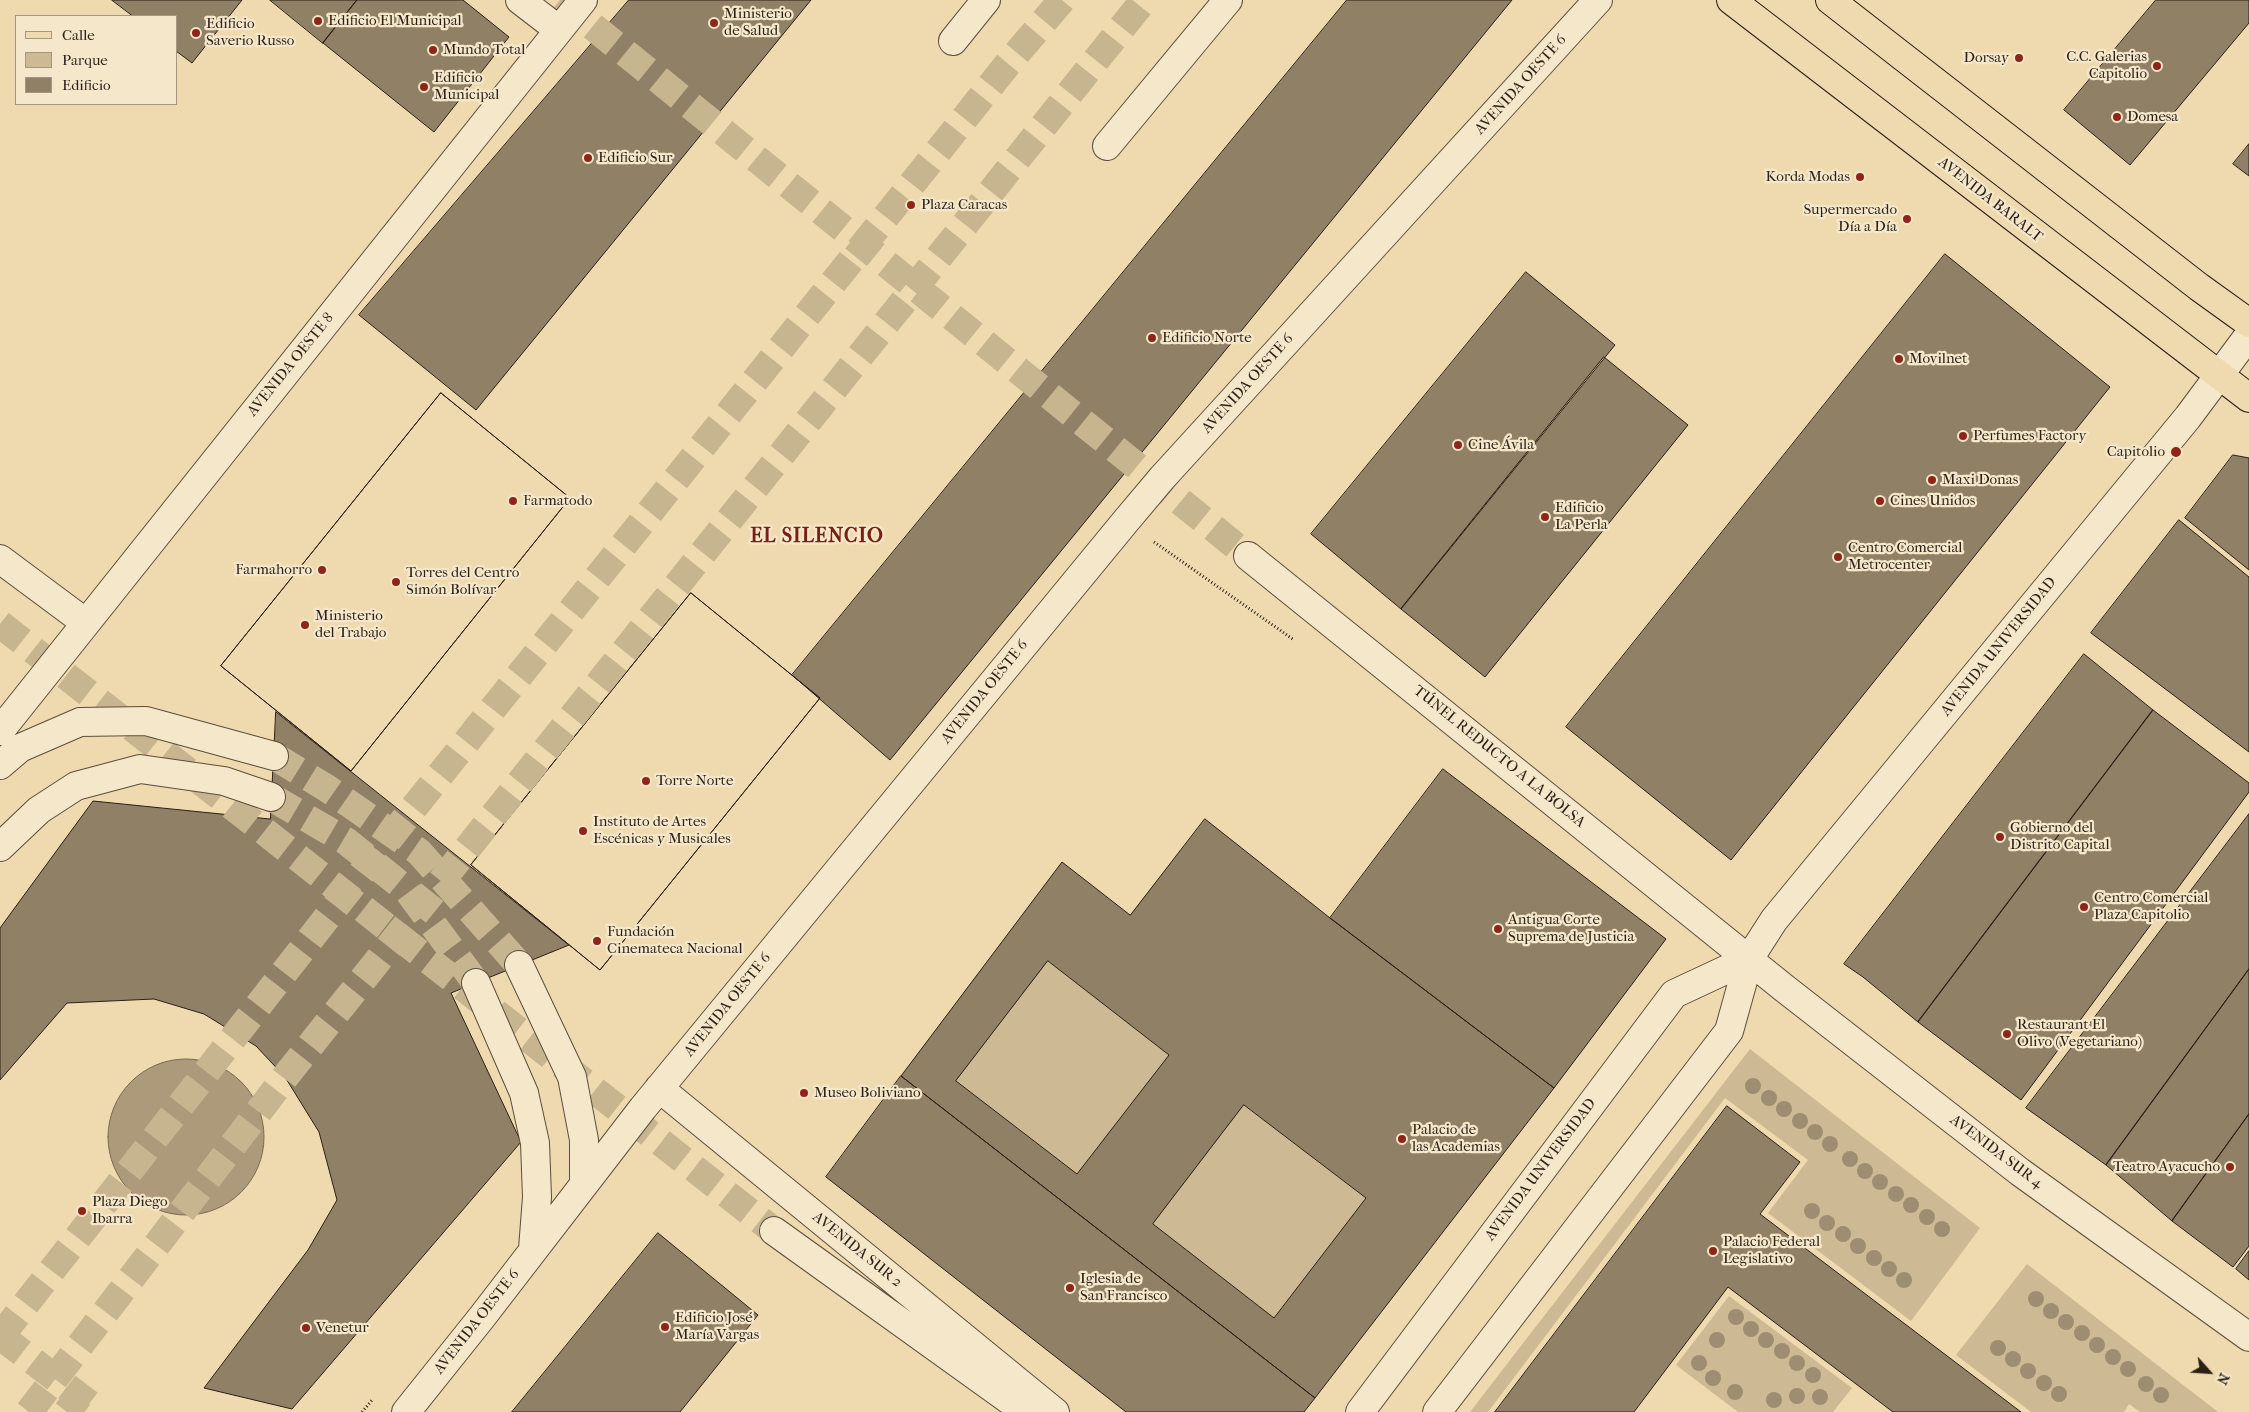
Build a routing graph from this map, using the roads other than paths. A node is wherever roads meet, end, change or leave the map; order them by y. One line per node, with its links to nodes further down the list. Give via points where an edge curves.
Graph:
1 (520, 0): 8 (street)
2 (583, 0): 8 (street, AVENIDA OESTE 8)
3 (986, 0): 9 (street)
4 (1228, 0): 10 (street)
5 (1598, 0): 26 (street, AVENIDA OESTE 6, via 1162,478)
6 (1731, 0): 13 (main road, AVENIDA BARALT)
7 (1830, 0): 11 (main road)
8 (558, 30): 17 (street, AVENIDA OESTE 8)
9 (953, 41)
10 (1106, 146)
11 (2249, 323)
12 (2249, 335): 13 (street, AVENIDA UNIVERSIDAD)
13 (2220, 375): 14 (main road, AVENIDA BARALT); 23 (street, AVENIDA UNIVERSIDAD, via 1774,920)
14 (2249, 398)
15 (1248, 556): 23 (street, TÚNEL REDUCTO A LA BOLSA)
16 (0, 559): 17 (street)
17 (86, 623): 18 (street, AVENIDA OESTE 8)
18 (0, 731)
19 (274, 756): 20 (street, via 146,721 80,722 20,748)
20 (0, 765)
21 (271, 797): 22 (street, via 224,780 140,769 76,786 38,810)
22 (0, 847)
23 (1749, 959): 30 (street, AVENIDA SUR 4, via 2020,1172); 34 (street, AVENIDA UNIVERSIDAD, via 1674,994); 35 (street, AVENIDA UNIVERSIDAD, via 1729,1031)
24 (519, 965): 27 (street, via 572,1077 584,1140)
25 (476, 983): 29 (street, via 524,1093 535,1143 537,1197)
26 (659, 1088): 27 (street, AVENIDA OESTE 6); 33 (street, AVENIDA SUR 2)
27 (584, 1183): 29 (street, AVENIDA OESTE 6)
28 (774, 1231): 32 (street)
29 (533, 1249): 31 (street, AVENIDA OESTE 6)
30 (2249, 1337)
31 (406, 1412)
32 (1026, 1412)
33 (1055, 1412)
34 (1360, 1412)
35 (1437, 1412)

